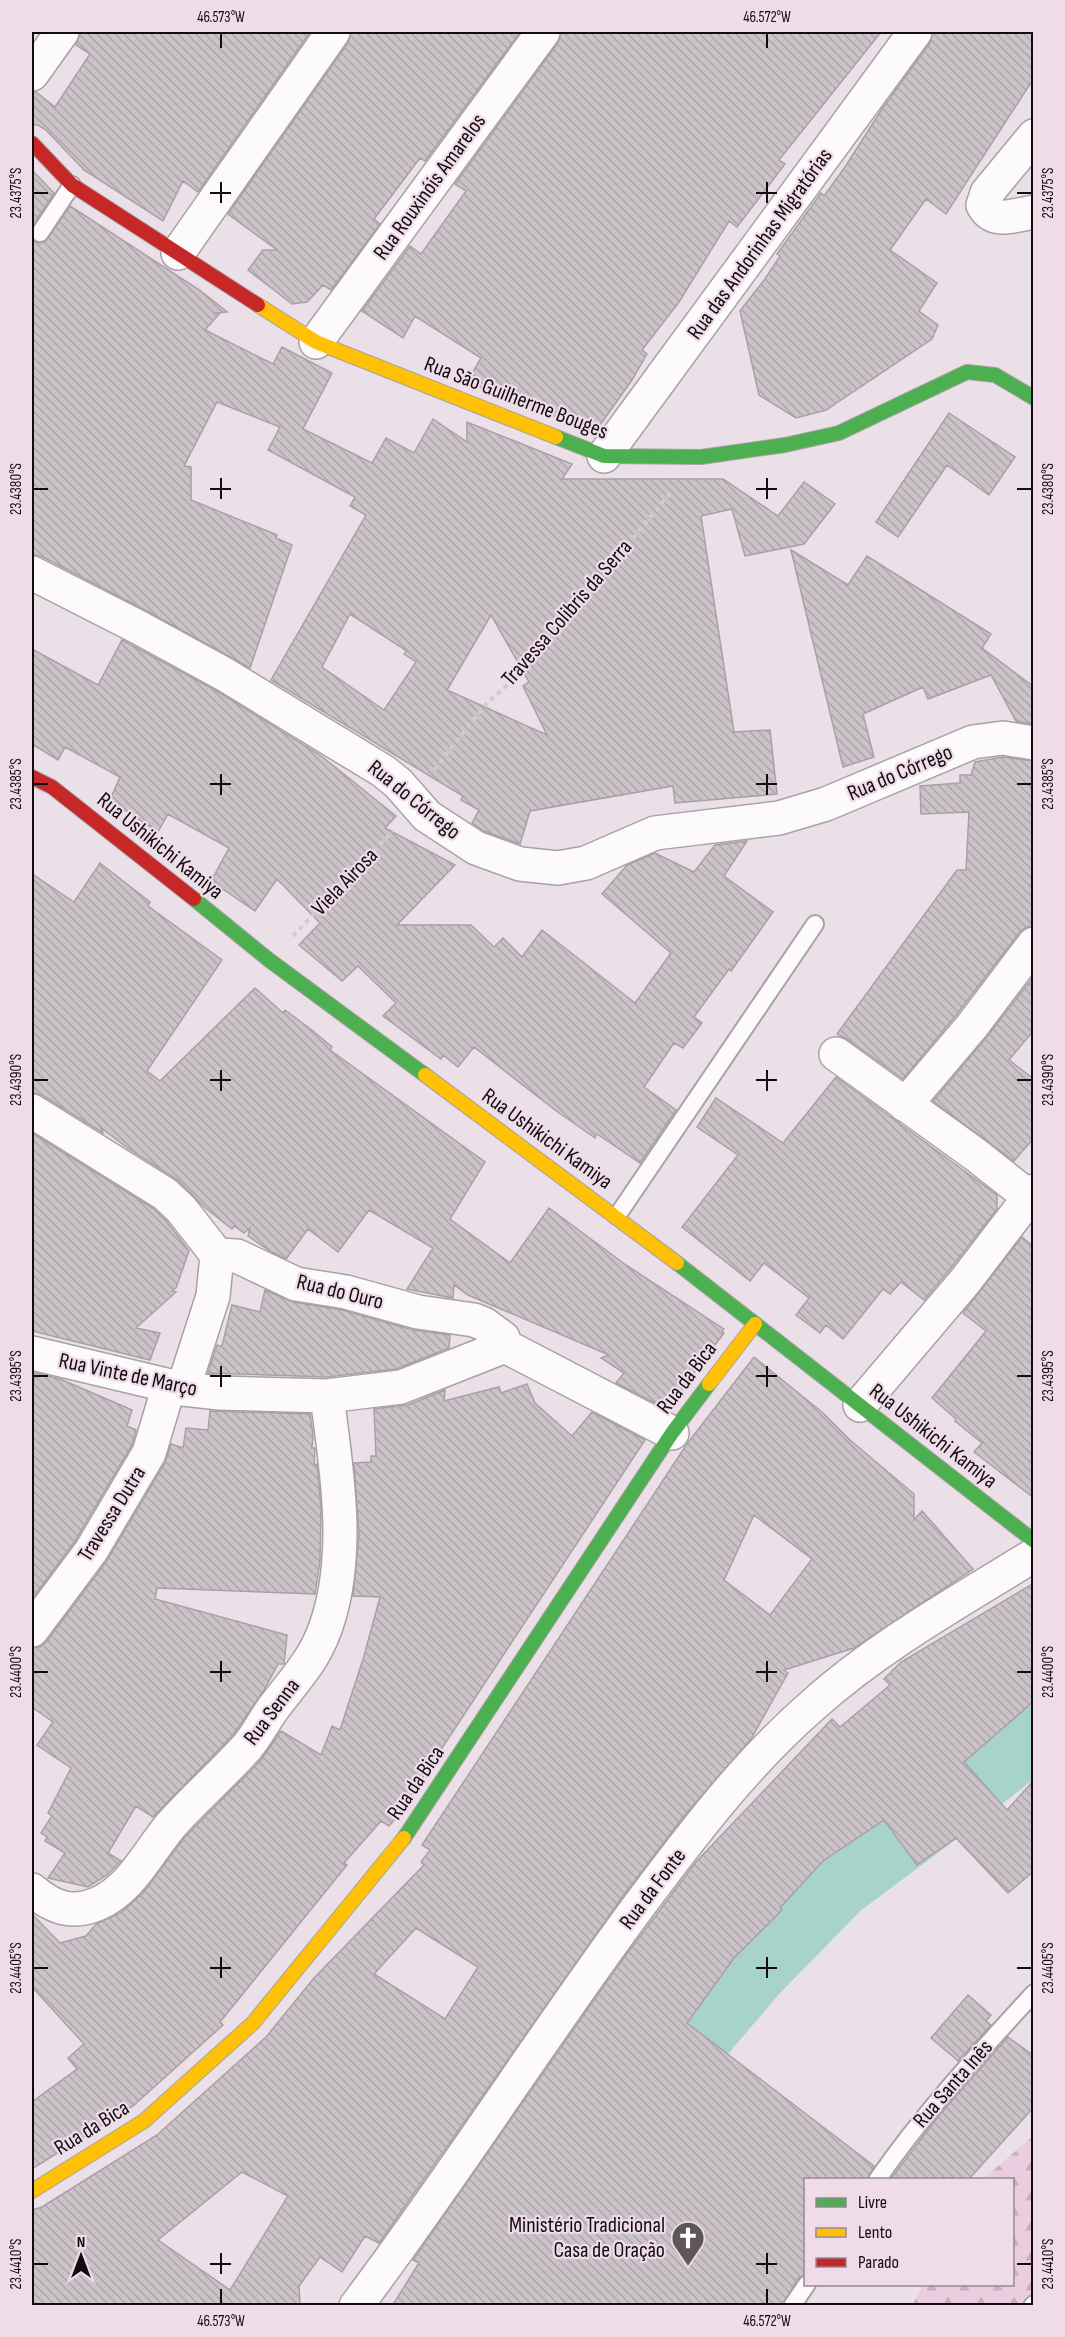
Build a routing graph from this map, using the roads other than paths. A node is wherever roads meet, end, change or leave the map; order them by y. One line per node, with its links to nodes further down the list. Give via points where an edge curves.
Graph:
1 (62, 32): 5 (street)
2 (333, 32): 11 (street)
3 (543, 32): 12 (street, Rua Rouxinóis Amarelos)
4 (915, 32): 14 (street, Rua das Andorinhas Migratórias)
5 (32, 74)
6 (1034, 136): 9 (street, via 987,193 983,205 998,218)
7 (32, 143): 8 (street, Rua São Guilherme Bouges)
8 (72, 184): 10 (lane); 11 (street, Rua São Guilherme Bouges)
9 (1034, 212)
10 (40, 233)
11 (178, 253): 12 (street, Rua São Guilherme Bouges)
12 (316, 342): 14 (street, Rua São Guilherme Bouges)
13 (1034, 398): 14 (street, Rua São Guilherme Bouges, via 982,370 967,372 839,433 785,446 701,457)
14 (604, 456)
15 (32, 573): 16 (street, Rua do Córrego, via 224,674 383,771 427,816 476,848 520,864 558,868 586,862 656,833 779,818 826,804 973,742 1003,738)
16 (1034, 743)
17 (32, 777): 24 (street, Rua Ushikichi Kamiya, via 52,787 129,846 269,960)
18 (815, 924): 24 (lane)
19 (1034, 944): 21 (street)
20 (836, 1054): 21 (street)
21 (906, 1105): 23 (street)
22 (32, 1110): 25 (street, via 165,1194)
23 (1031, 1194): 31 (street, via 966,1280)
24 (617, 1216): 26 (street, Rua Ushikichi Kamiya)
25 (217, 1255): 27 (street, Rua do Ouro, via 237,1256 296,1284 346,1292 418,1312 474,1320 496,1332); 29 (street, Travessa Dutra, via 213,1296)
26 (755, 1324): 31 (street, Rua Ushikichi Kamiya); 32 (street, Rua da Bica)
27 (505, 1346): 30 (street, Rua Vinte de Março, via 400,1387); 32 (street, Rua do Ouro)
28 (32, 1353): 29 (street, Rua Vinte de Março)
29 (176, 1388): 30 (street, Rua Vinte de Março); 35 (street, Travessa Dutra, via 149,1453 91,1551)
30 (327, 1396): 36 (street, Rua Senna, via 337,1473 339,1542 336,1592 317,1650 249,1744 179,1816 121,1889 99,1904 80,1910 61,1909)
31 (860, 1404): 33 (street, Rua Ushikichi Kamiya)
32 (672, 1433): 39 (street, Rua da Bica, via 411,1829 253,2023 144,2121)
33 (1034, 1541)
34 (1034, 1555): 41 (street, Rua da Fonte, via 875,1655 777,1738 655,1884)
35 (32, 1630)
36 (32, 1890)
37 (1034, 1993): 38 (lane, Rua Santa Inês, via 952,2083)
38 (878, 2178)
39 (32, 2191)
40 (806, 2286): 42 (lane)
41 (356, 2306)
42 (792, 2306)

